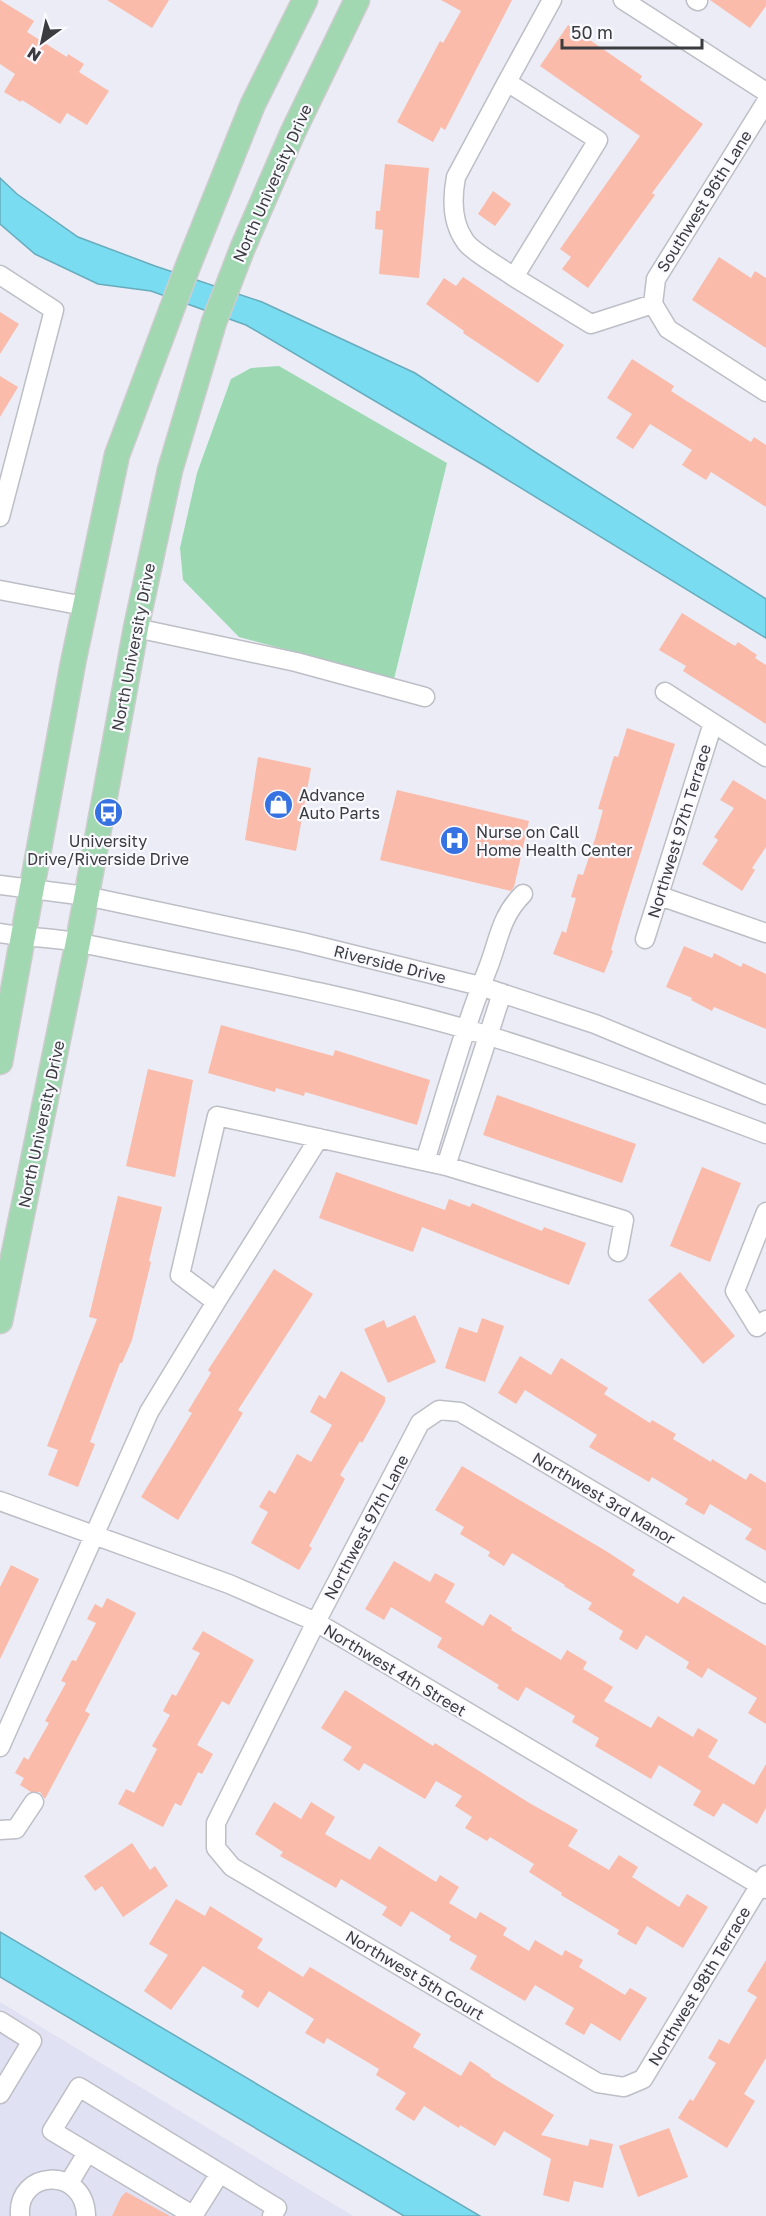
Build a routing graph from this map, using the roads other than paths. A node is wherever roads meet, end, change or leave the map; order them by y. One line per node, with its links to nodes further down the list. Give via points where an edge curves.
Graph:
1 (305, 0): 15 (main road, via 252,104 117,455)
2 (552, 0): 6 (street)
3 (622, 0): 5 (street)
4 (353, 5): 16 (main road, North University Drive, via 293,132 214,322 170,470)
5 (644, 6): 7 (street)
6 (507, 82): 10 (street, via 456,177 453,195 457,224 465,243); 10 (street, via 598,140)
7 (766, 92)
8 (766, 102): 11 (street, Southwest 96th Lane, via 656,279)
9 (0, 275): 13 (street, via 54,310)
10 (514, 277): 11 (street, via 591,324)
11 (653, 304): 12 (street, via 668,329)
12 (766, 392)
13 (0, 517)
14 (0, 590): 15 (street)
15 (84, 606): 22 (main road)
16 (136, 628): 18 (street, via 296,662); 24 (main road, North University Drive)
17 (665, 692): 19 (street)
18 (425, 697)
19 (713, 723): 20 (street); 25 (street, Northwest 97th Terrace)
20 (766, 757)
21 (0, 885): 22 (street, Riverside Drive)
22 (31, 890): 24 (street, Riverside Drive); 27 (main road)
23 (523, 894): 30 (street, via 501,925)
24 (86, 896): 29 (main road, North University Drive); 30 (street, Riverside Drive, via 303,942)
25 (660, 896): 26 (street); 28 (street, Northwest 97th Terrace)
26 (766, 933)
27 (11, 935): 29 (street); 34 (main road, via 18,974)
28 (645, 939)
29 (78, 942): 32 (street, via 307,990); 44 (main road, North University Drive)
30 (480, 986): 31 (street, Riverside Drive); 32 (street)
31 (502, 993): 33 (street); 35 (street, Riverside Drive, via 595,1024)
32 (466, 1029): 33 (street); 38 (street)
33 (488, 1036): 36 (street, via 615,1077); 39 (street)
34 (0, 1062)
35 (766, 1095)
36 (766, 1134)
37 (319, 1138): 38 (street); 42 (street); 42 (street, via 217,1116 180,1275)
38 (425, 1161): 39 (street)
39 (446, 1166): 41 (street, via 624,1220)
40 (766, 1212): 43 (street, via 735,1291 758,1327)
41 (618, 1252)
42 (216, 1302): 47 (street, via 149,1412)
43 (766, 1320)
44 (0, 1321)
45 (439, 1410): 48 (street, Northwest 3rd Manor, via 460,1412); 49 (street, Northwest 97th Lane, via 420,1423)
46 (0, 1501): 47 (street, Northwest 4th Street)
47 (95, 1536): 49 (street, Northwest 4th Street, via 229,1584); 50 (street)
48 (766, 1594)
49 (316, 1622): 53 (street, Northwest 97th Lane, via 216,1822); 54 (street, Northwest 4th Street)
50 (0, 1747)
51 (34, 1802): 52 (street, via 16,1829)
52 (0, 1830)
53 (216, 1848): 56 (street, Northwest 5th Court, via 232,1867 598,2083)
54 (764, 1884): 56 (street, Northwest 98th Terrace, via 643,2079)
55 (0, 2021): 57 (street, via 32,2041)
56 (624, 2087)
57 (0, 2094)
58 (87, 2152): 59 (street, via 52,2131 79,2087); 60 (street); 63 (street)
59 (220, 2173): 63 (street); 64 (street, via 277,2208)
60 (69, 2183): 61 (street, via 50,2179 33,2185 22,2200); 62 (street, via 82,2197)
61 (20, 2216)
62 (86, 2216)
63 (194, 2216)
64 (272, 2216)

